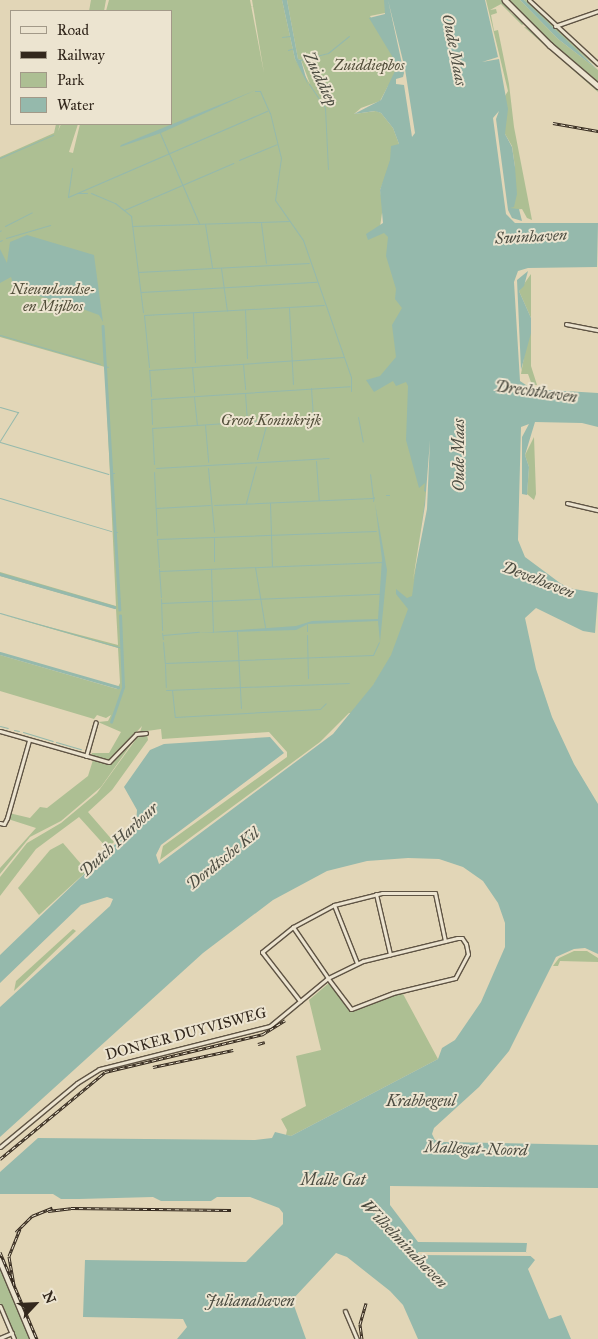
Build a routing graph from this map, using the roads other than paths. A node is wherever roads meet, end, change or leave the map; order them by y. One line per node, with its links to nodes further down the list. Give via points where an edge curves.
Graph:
1 (505, 0): 6 (street)
2 (529, 0): 4 (street)
3 (598, 11): 4 (street)
4 (555, 26): 5 (street)
5 (598, 64)
6 (598, 86)
7 (566, 324): 8 (street)
8 (598, 330)
9 (567, 503): 10 (street)
10 (598, 510)
11 (96, 722): 15 (street)
12 (0, 731): 14 (street)
13 (146, 732): 15 (street, via 136,734 111,761)
14 (29, 740): 15 (street); 16 (street, via 7,818)
15 (86, 756)
16 (2, 824)
17 (376, 894): 18 (street); 20 (street, via 434,893); 21 (street)
18 (334, 905): 19 (street); 22 (street)
19 (293, 927): 23 (street); 24 (street, via 262,955)
20 (445, 941): 21 (street, DONKER DUYVISWEG); 23 (street, DONKER DUYVISWEG, via 462,938 467,949 468,956 455,978 393,993 351,1008)
21 (390, 954): 22 (street, DONKER DUYVISWEG)
22 (357, 963): 23 (street, DONKER DUYVISWEG)
23 (328, 978): 24 (street, DONKER DUYVISWEG)
24 (300, 1001): 25 (street, DONKER DUYVISWEG, via 262,1029 99,1069 76,1083)
25 (0, 1148)
26 (0, 1260): 32 (street)
27 (0, 1306): 29 (street)
28 (345, 1311): 33 (street)
29 (12, 1333): 30 (street); 31 (street)
30 (0, 1338)
31 (14, 1339)
32 (33, 1339)
33 (357, 1339)

